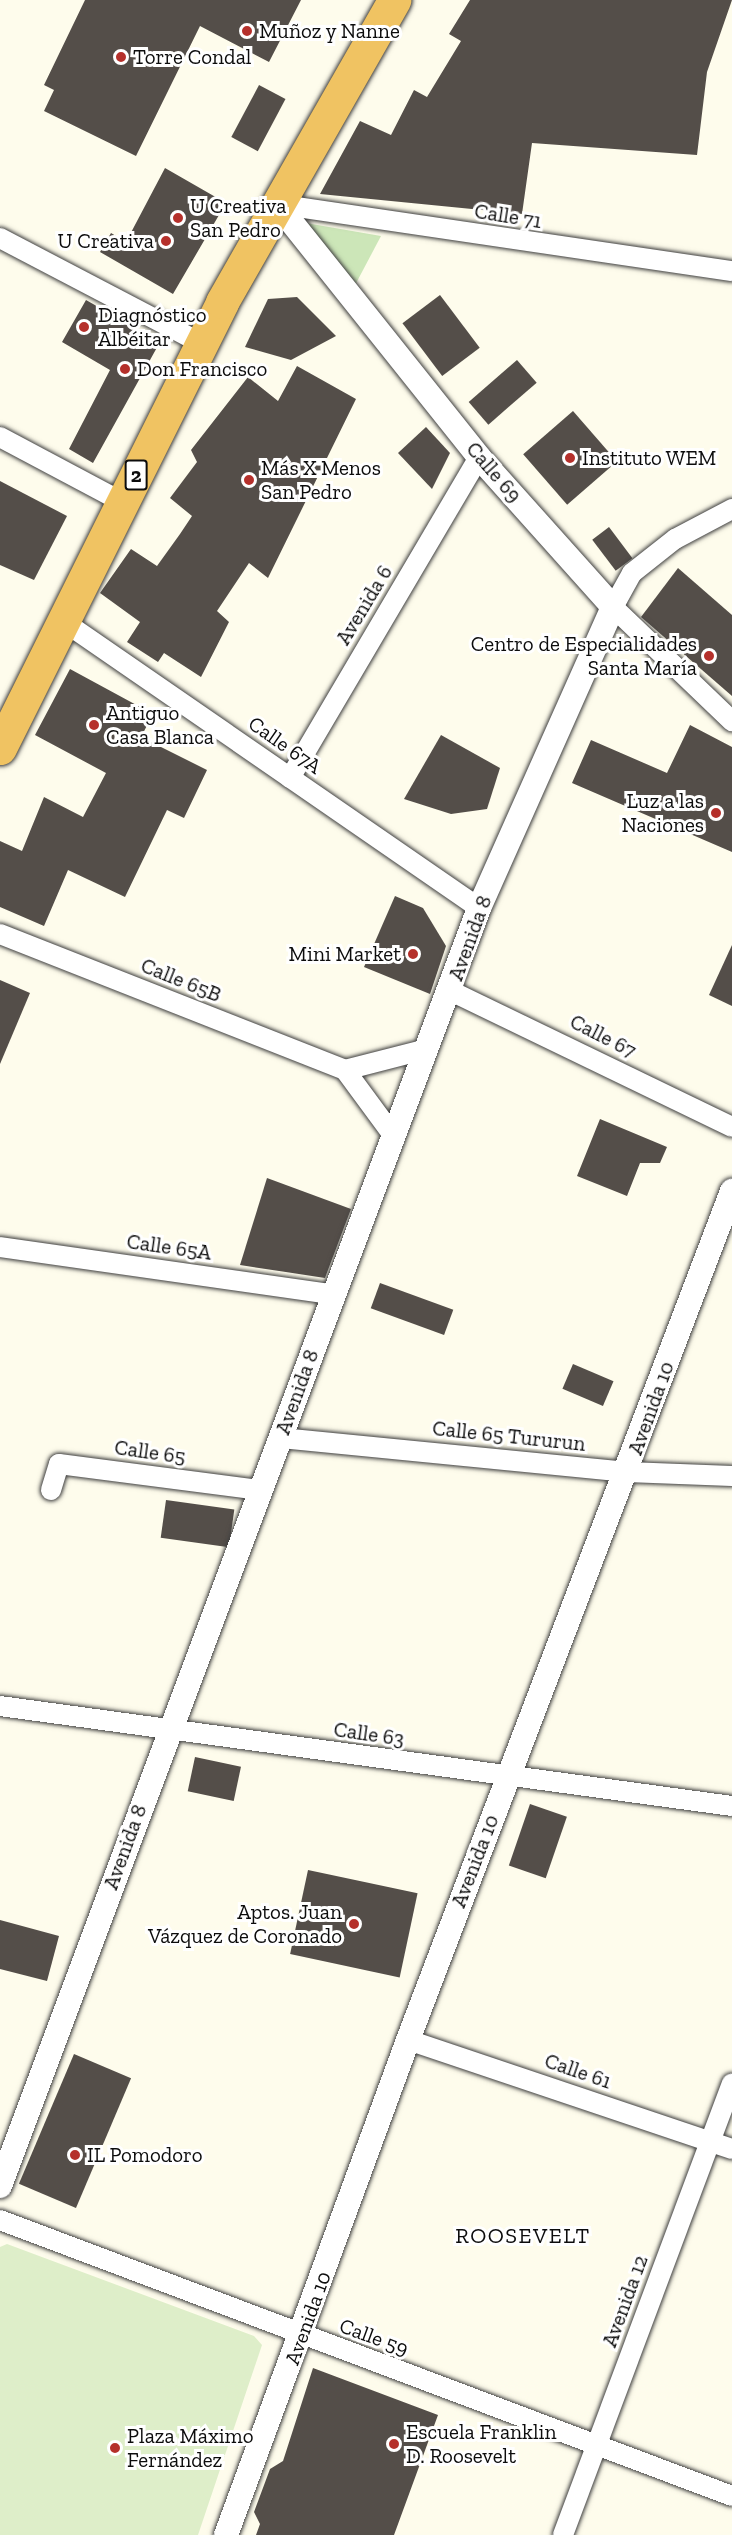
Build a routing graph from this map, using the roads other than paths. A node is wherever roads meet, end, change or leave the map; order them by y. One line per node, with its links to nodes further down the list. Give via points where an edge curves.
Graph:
1 (394, 0): 2 (highway, 2)
2 (277, 204): 4 (street, Calle 71); 5 (highway, 2); 7 (street, Calle 69)
3 (0, 238): 5 (street)
4 (732, 271)
5 (201, 343): 8 (highway, 2)
6 (0, 437): 8 (street)
7 (479, 457): 10 (street, Calle 69); 14 (street, Avenida 6)
8 (122, 502): 11 (highway, 2)
9 (732, 509): 10 (street, via 675,539 632,573)
10 (614, 607): 12 (street, Calle 69); 15 (street, Avenida 8)
11 (63, 621): 13 (highway, 2); 14 (street, Calle 67A)
12 (732, 721)
13 (0, 748)
14 (290, 778): 15 (street, Calle 67A)
15 (479, 908): 17 (street, Avenida 8)
16 (0, 934): 19 (street, Calle 65B)
17 (451, 991): 18 (street, Avenida 8); 20 (street, Calle 67)
18 (427, 1049): 19 (street); 21 (street, Avenida 8)
19 (345, 1070): 21 (street)
20 (732, 1127)
21 (393, 1135): 24 (street, Avenida 8)
22 (732, 1191): 26 (street, Avenida 10)
23 (0, 1247): 24 (street, Calle 65A)
24 (332, 1294): 25 (street, Avenida 8)
25 (281, 1438): 26 (street, Calle 65 Tururun); 29 (street, Avenida 8)
26 (627, 1472): 27 (street, Calle 65 Tururun); 32 (street, Avenida 10)
27 (732, 1476)
28 (51, 1490): 29 (street, Calle 65, via 59,1464)
29 (260, 1490): 31 (street, Avenida 8)
30 (0, 1706): 31 (street, Calle 63)
31 (168, 1731): 32 (street, Calle 63); 38 (street, Avenida 8)
32 (506, 1778): 33 (street, Calle 63); 34 (street, Avenida 10)
33 (732, 1806)
34 (408, 2040): 36 (street, Calle 61); 40 (street, Avenida 10)
35 (732, 2084): 36 (street, Avenida 12)
36 (710, 2141): 37 (street, Calle 61); 41 (street, Avenida 12)
37 (732, 2149)
38 (0, 2186)
39 (0, 2220): 40 (street, Calle 59)
40 (301, 2336): 41 (street, Calle 59); 43 (street, Avenida 10)
41 (598, 2444): 42 (street, Calle 59); 44 (street, Avenida 12)
42 (732, 2496)
43 (226, 2535)
44 (563, 2535)

